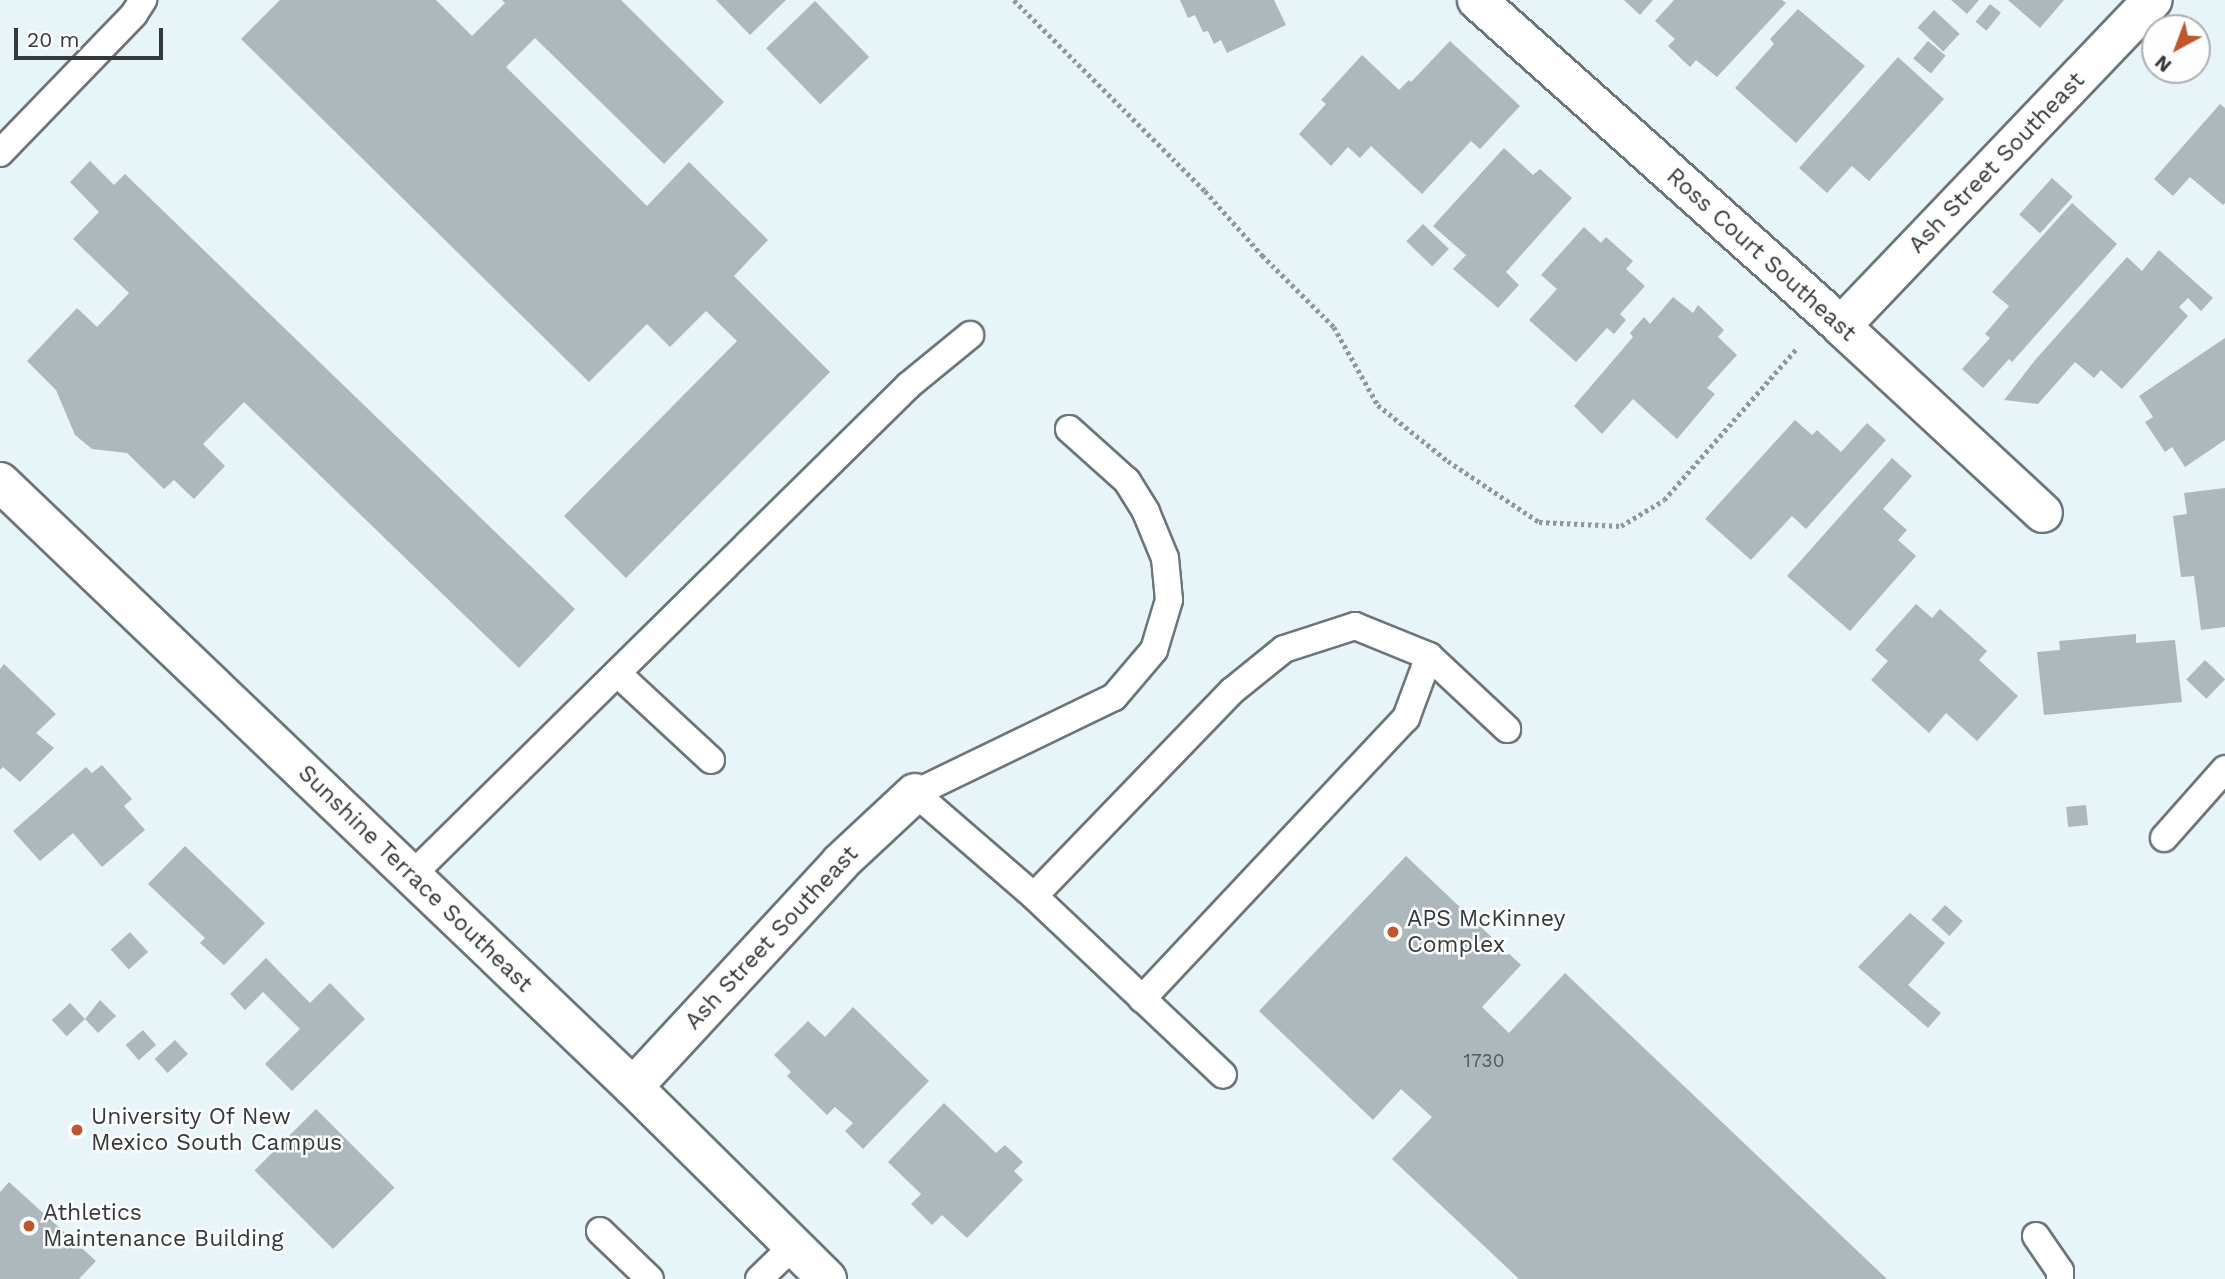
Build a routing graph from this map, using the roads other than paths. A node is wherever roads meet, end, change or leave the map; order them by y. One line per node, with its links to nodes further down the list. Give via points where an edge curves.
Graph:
1 (143, 0): 4 (lane, via 134,15)
2 (1477, 0): 5 (street, Ross Court Southeast)
3 (2153, 0): 5 (street, Ash Street Southeast)
4 (0, 153)
5 (1841, 326): 9 (street, Ross Court Southeast)
6 (970, 335): 11 (lane, via 909,384)
7 (1069, 429): 15 (lane, via 1127,481 1165,558 1169,600 1154,650 1114,697)
8 (0, 482): 17 (street, Sunshine Terrace Southeast)
9 (2043, 513)
10 (1429, 656): 12 (lane); 18 (lane, via 1355,626 1284,649 1232,691); 19 (lane, via 1406,718)
11 (617, 673): 13 (lane); 17 (lane)
12 (1507, 729)
13 (711, 760)
14 (2225, 769): 16 (lane)
15 (915, 793): 18 (lane); 21 (street, Ash Street Southeast, via 841,862)
16 (2164, 838)
17 (411, 876): 21 (street, Sunshine Terrace Southeast)
18 (1034, 896): 19 (lane)
19 (1143, 999): 20 (lane)
20 (1223, 1075)
21 (633, 1087): 24 (street, Sunshine Terrace Southeast)
22 (600, 1231): 25 (lane)
23 (2036, 1236): 28 (lane, via 2060,1271)
24 (793, 1246): 26 (lane); 27 (street, Sunshine Terrace Southeast)
25 (650, 1279)
26 (759, 1279)
27 (827, 1279)
28 (2060, 1279)

